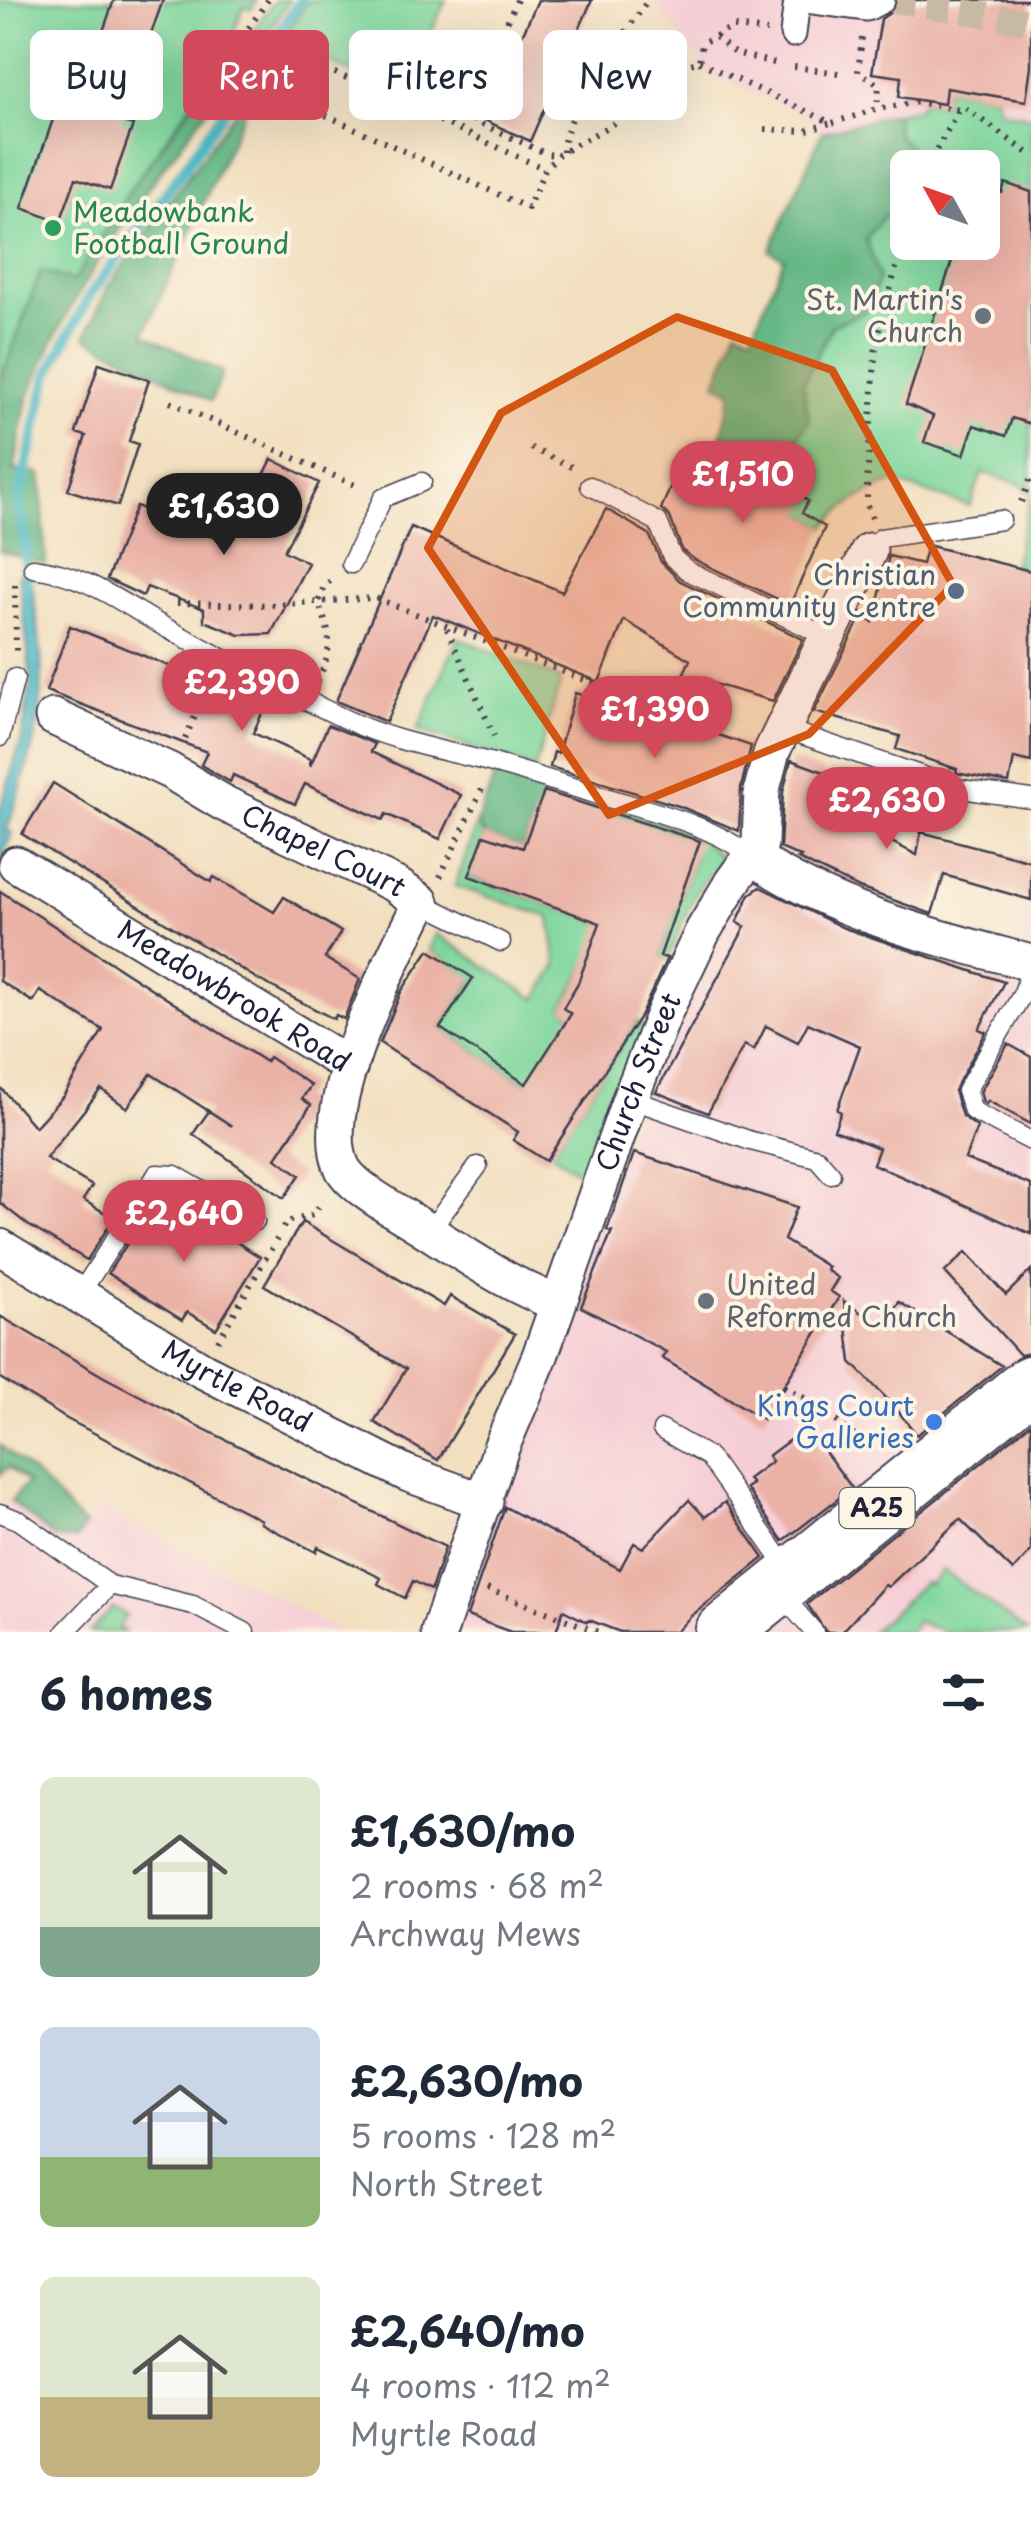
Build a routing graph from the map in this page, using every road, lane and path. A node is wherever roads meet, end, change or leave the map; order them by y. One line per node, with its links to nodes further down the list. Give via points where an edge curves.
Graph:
1 (268, 0): 18 (path, via 246,32)
2 (517, 0): 16 (path, via 464,116)
3 (648, 0): 16 (path, via 581,102)
4 (797, 0): 8 (street)
5 (806, 0): 6 (street)
6 (874, 4): 10 (path, via 858,72 879,84)
7 (754, 30): 9 (path, via 734,27 702,43)
8 (792, 34)
9 (699, 62): 13 (path); 16 (path, via 658,71 614,124)
10 (876, 109): 11 (path, via 918,102); 13 (path)
11 (959, 110): 15 (path); 17 (path, via 983,118)
12 (329, 117): 18 (path, via 528,208)
13 (832, 123): 14 (path, via 804,131)
14 (765, 128)
15 (936, 150)
16 (560, 154): 18 (path)
17 (1031, 155)
18 (544, 169)
19 (898, 260): 28 (path, via 876,343 867,506)
20 (170, 402): 25 (path)
21 (531, 448): 24 (path, via 571,466)
22 (1031, 478): 26 (path)
23 (422, 482): 25 (lane)
24 (590, 486): 35 (lane, via 658,522 672,557 688,570)
25 (382, 498): 29 (lane)
26 (1020, 502)
27 (1001, 520): 28 (lane)
28 (875, 544): 35 (street, Church Street)
29 (350, 564): 32 (path, via 324,586)
30 (33, 568): 33 (lane, via 62,571)
31 (15, 583): 37 (path)
32 (318, 603): 33 (path); 34 (path, via 376,598); 38 (path, via 330,629 329,657)
33 (136, 607): 36 (lane)
34 (447, 628): 40 (path); 43 (path, via 499,748)
35 (826, 636): 41 (street, Church Street)
36 (221, 658): 38 (lane); 44 (path)
37 (15, 678): 42 (lane)
38 (310, 701): 43 (lane, via 404,742)
39 (53, 717): 44 (street, Chapel Court)
40 (701, 726)
41 (782, 728): 45 (lane, via 961,790); 46 (street, Church Street, via 762,789 760,844)
42 (0, 737)
43 (493, 763): 46 (lane, via 690,822); 48 (path, via 448,866)
44 (170, 771): 48 (street, Chapel Court)
45 (1031, 799)
46 (750, 856): 50 (street, via 784,879 888,923); 52 (street, Church Street, via 703,931)
47 (16, 864): 51 (street, Meadowbrook Road)
48 (421, 902): 49 (lane); 51 (street, Chapel Court)
49 (501, 942)
50 (1031, 966): 53 (lane, via 1023,994 966,1091 973,1111)
51 (350, 1066): 55 (street, Meadowbrook Road, via 334,1136)
52 (630, 1099): 56 (lane, via 816,1158); 61 (street, Church Street)
53 (1031, 1140)
54 (478, 1166): 58 (lane)
55 (344, 1171): 58 (street); 62 (path, via 313,1215 286,1222)
56 (831, 1174)
57 (255, 1221): 60 (lane, via 175,1176 157,1174)
58 (429, 1232): 61 (street, via 524,1290)
59 (0, 1247): 60 (street, Myrtle Road)
60 (78, 1296): 62 (street, Myrtle Road)
61 (558, 1303): 67 (street, Church Street)
62 (202, 1370): 67 (street, Myrtle Road, via 406,1473)
63 (784, 1386): 66 (path)
64 (1030, 1388): 70 (main road, A25)
65 (662, 1430): 70 (lane, via 709,1457)
66 (882, 1458)
67 (485, 1502): 69 (street, Church Street)
68 (0, 1512): 71 (lane)
69 (458, 1578): 74 (street, Church Street); 75 (path)
70 (784, 1581): 76 (main road, A25); 77 (lane)
71 (110, 1586): 72 (lane); 73 (lane, via 192,1605)
72 (66, 1632)
73 (246, 1632)
74 (439, 1632)
75 (598, 1632)
76 (723, 1632)
77 (814, 1632)

